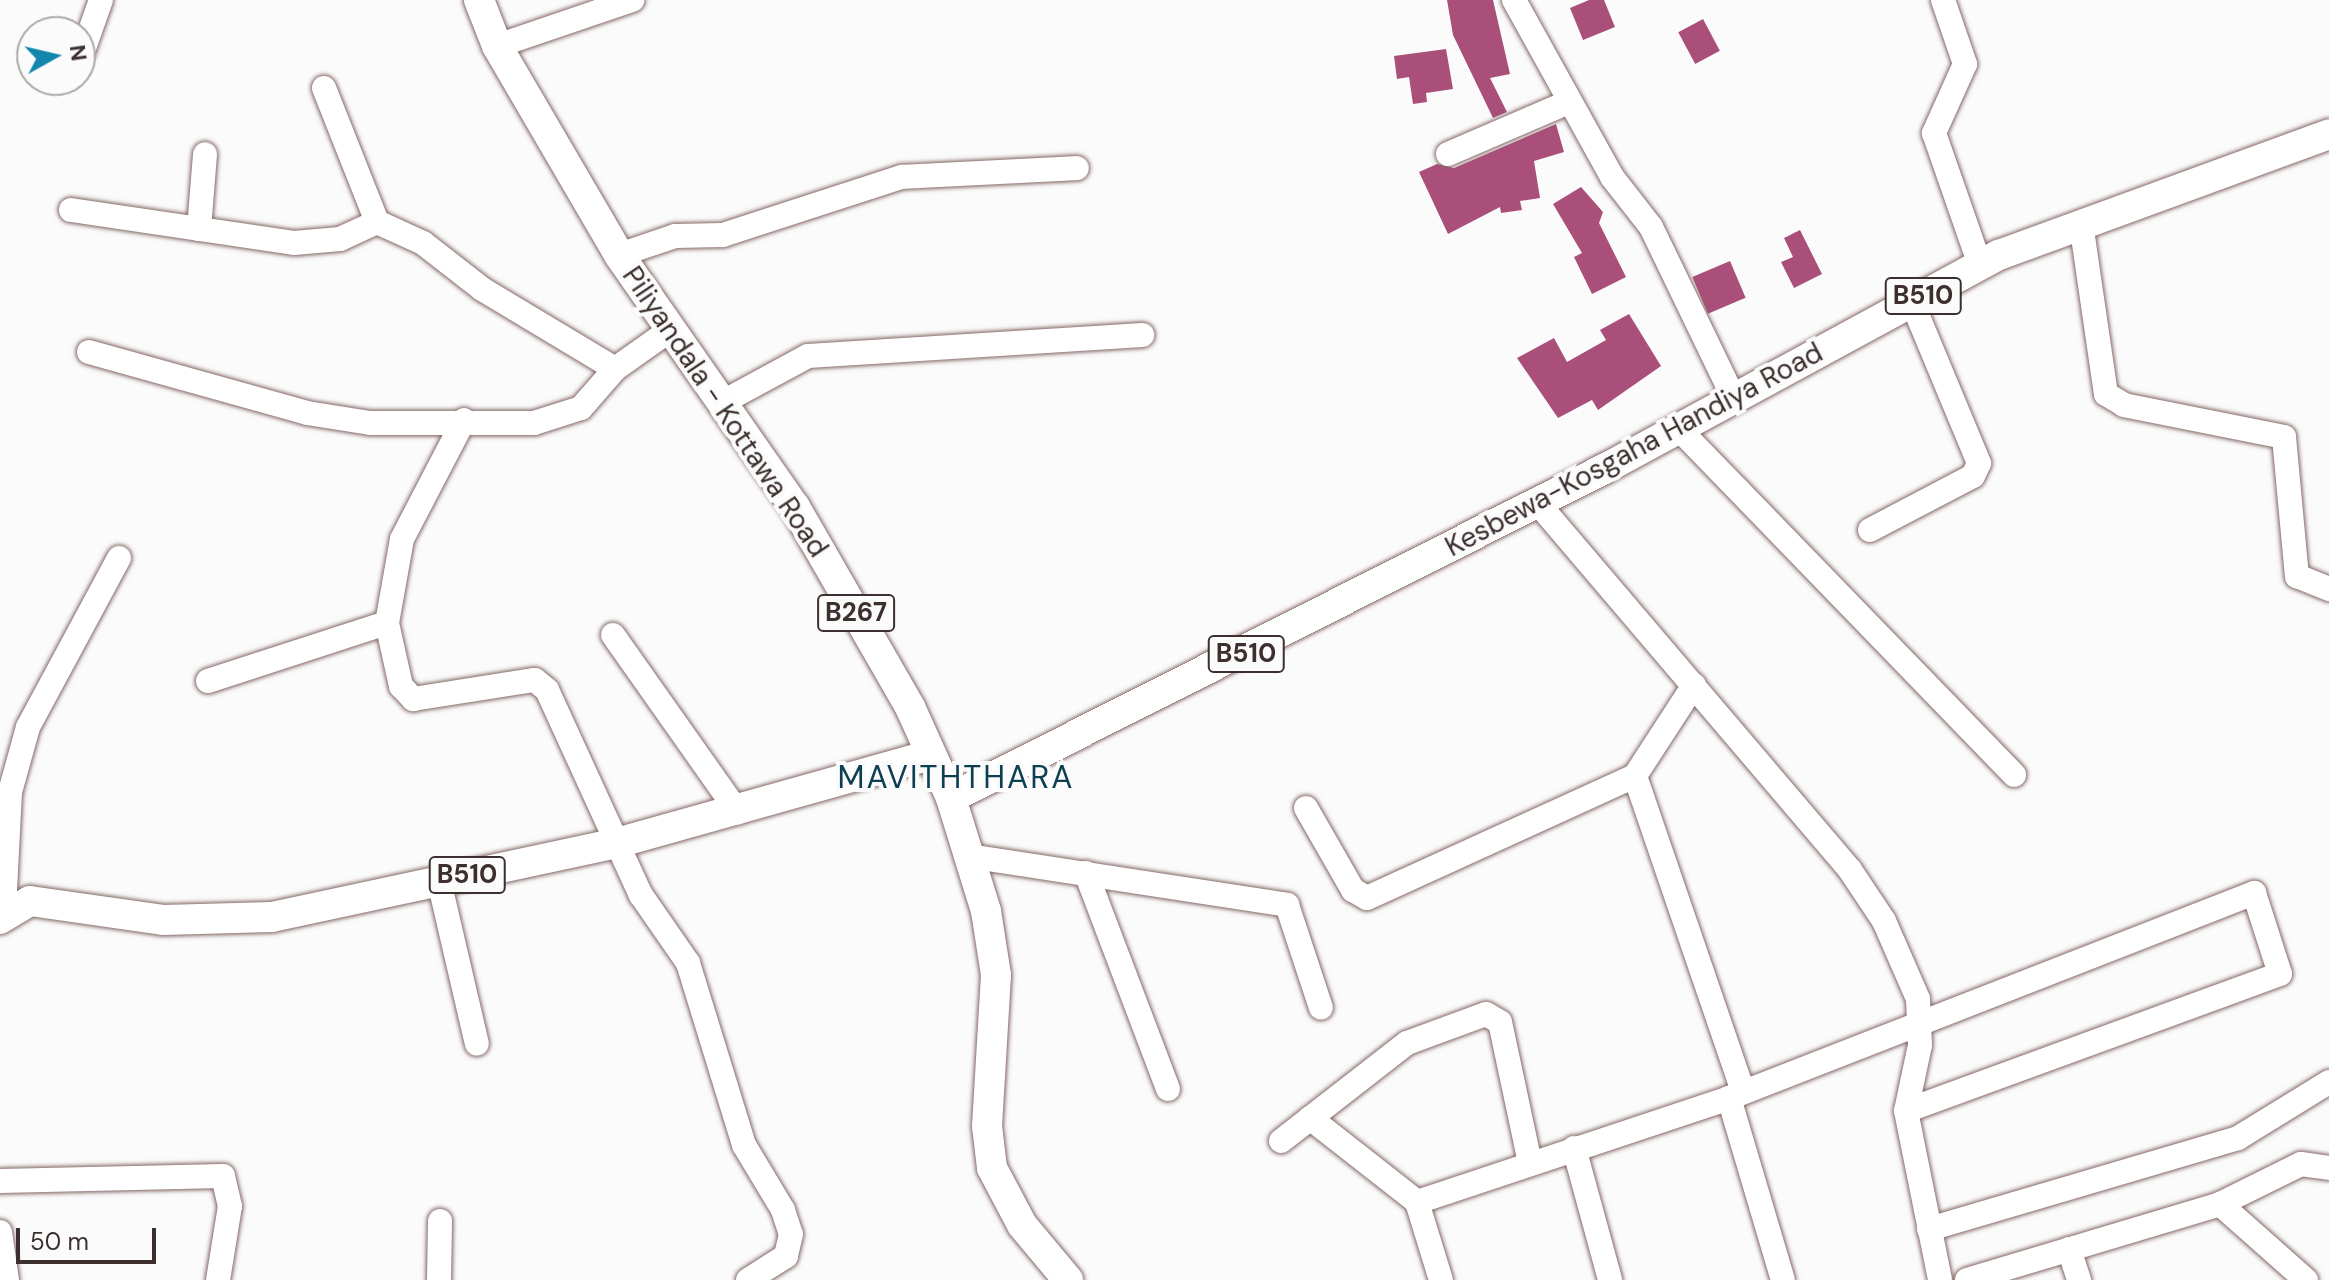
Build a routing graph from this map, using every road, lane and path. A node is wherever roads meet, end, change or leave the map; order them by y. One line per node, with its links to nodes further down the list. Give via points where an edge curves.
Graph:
1 (479, 0): 5 (main road, Piliyandala - Kottawa Road / B267)
2 (632, 0): 5 (street)
3 (1514, 0): 7 (street)
4 (1943, 0): 17 (street, via 1965,64 1934,133)
5 (497, 46): 16 (main road, Piliyandala - Kottawa Road / B267)
6 (324, 88): 13 (street)
7 (1569, 102): 10 (street); 23 (street, via 1651,227)
8 (2329, 134): 14 (main road, Kesbewa-Kosgaha Handiya Road / B510)
9 (205, 154): 15 (street)
10 (1448, 154)
11 (1077, 168): 16 (street, via 902,177 723,235 675,236)
12 (71, 210): 15 (street)
13 (377, 222): 15 (street, via 340,239 294,243); 22 (street, via 423,243 482,289)
14 (2081, 223): 17 (main road, Kesbewa-Kosgaha Handiya Road / B510); 30 (street, via 2106,394 2124,405 2284,437 2297,576)
15 (199, 229)
16 (619, 255): 19 (main road, Piliyandala - Kottawa Road / B267)
17 (1980, 265): 18 (main road, Kesbewa-Kosgaha Handiya Road / B510)
18 (1912, 302): 23 (main road, Kesbewa-Kosgaha Handiya Road / B510); 28 (street, via 1979,463 1973,476)
19 (670, 330): 22 (street); 24 (main road, Piliyandala - Kottawa Road / B267)
20 (1142, 335): 24 (street, via 808,356)
21 (89, 352): 25 (street, via 307,413 370,423)
22 (615, 369): 25 (street, via 581,408 534,423)
23 (1734, 399): 26 (main road, Kesbewa-Kosgaha Handiya Road / B510)
24 (721, 403): 35 (main road, Piliyandala - Kottawa Road / B267, via 795,507)
25 (464, 420): 31 (street, via 402,539)
26 (1678, 428): 27 (main road, Kesbewa-Kosgaha Handiya Road / B510); 36 (street)
27 (1536, 501): 34 (street); 38 (main road, Kesbewa-Kosgaha Handiya Road / B510)
28 (1870, 530)
29 (119, 558): 45 (street, via 28,727 10,792)
30 (2329, 589)
31 (387, 623): 33 (street); 41 (street, via 401,686 413,699 535,680 547,690)
32 (613, 635): 40 (street)
33 (208, 681)
34 (1694, 685): 37 (street); 47 (street, via 1859,882 1884,921 1918,999)
35 (931, 755): 38 (main road, Piliyandala - Kottawa Road / B267); 40 (main road, B510)
36 (2014, 775)
37 (1635, 776): 39 (street, via 1367,898 1353,890); 51 (street)
38 (951, 798): 42 (main road, Piliyandala - Kottawa Road / B267)
39 (1306, 808)
40 (738, 812): 41 (main road, B510)
41 (617, 843): 44 (main road, B510); 68 (street, via 641,895 688,963 744,1145 791,1234 786,1256)
42 (968, 856): 43 (street); 69 (main road, Piliyandala - Kottawa Road / B267, via 996,975 987,1126 992,1168 1022,1225)
43 (1086, 873): 46 (street, via 1287,905); 50 (street)
44 (439, 881): 45 (main road, B510, via 272,917 163,920 30,901); 48 (street)
45 (2, 915)
46 (1321, 1008)
47 (1919, 1021): 51 (street); 52 (street); 52 (street, via 2254,893 2280,974)
48 (477, 1044)
49 (2329, 1082): 62 (street, via 2238,1138)
50 (1168, 1089)
51 (1736, 1094): 55 (street); 72 (street)
52 (1906, 1111): 62 (street)
53 (1310, 1118): 54 (street); 56 (street, via 1407,1043 1486,1014 1500,1022); 59 (street)
54 (1281, 1141)
55 (1574, 1148): 56 (street); 71 (street)
56 (1530, 1163): 59 (street)
57 (2329, 1168): 60 (street, via 2301,1164)
58 (0, 1181): 66 (street, via 223,1176 230,1206)
59 (1417, 1202): 70 (street)
60 (2220, 1204): 64 (street); 76 (street)
61 (440, 1221): 67 (street)
62 (1929, 1229): 73 (street)
63 (0, 1232): 65 (street)
64 (2069, 1249): 74 (street); 75 (street)
65 (7, 1280)
66 (218, 1280)
67 (439, 1280)
68 (748, 1280)
69 (1068, 1280)
70 (1441, 1280)
71 (1610, 1280)
72 (1783, 1280)
73 (1940, 1280)
74 (1967, 1280)
75 (2079, 1280)
76 (2306, 1280)

